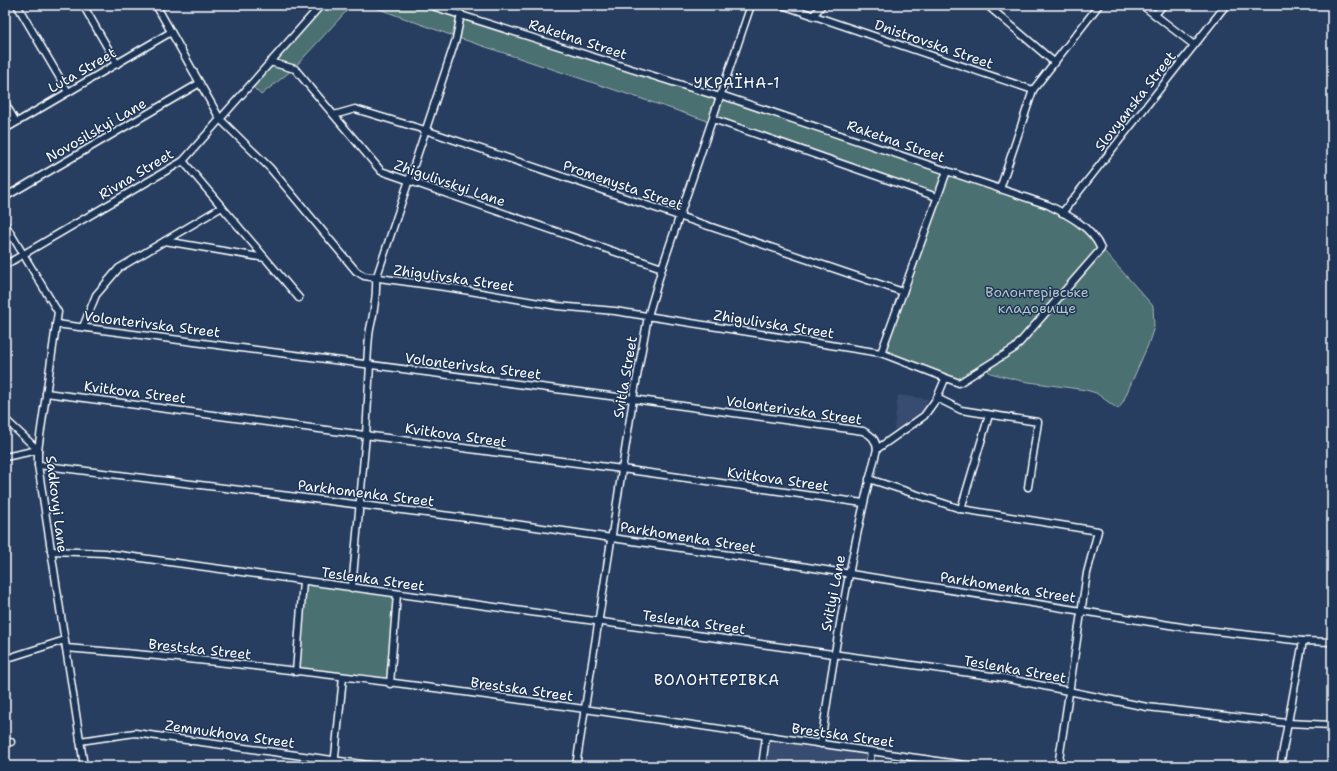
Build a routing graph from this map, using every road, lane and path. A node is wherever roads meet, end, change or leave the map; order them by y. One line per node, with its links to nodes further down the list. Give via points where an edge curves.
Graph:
1 (17, 5): 24 (street)
2 (83, 5): 21 (street)
3 (156, 5): 17 (street, Zhigulivska Street)
4 (321, 5): 19 (street, Rivna Street)
5 (429, 5): 14 (street, Raketna Street)
6 (751, 5): 25 (street, Svitla Street)
7 (782, 5): 16 (street, Dnistrovska Street)
8 (822, 5): 16 (street)
9 (987, 5): 20 (street)
10 (1099, 5): 20 (street)
11 (1142, 5): 15 (street)
12 (1163, 5): 15 (street)
13 (1226, 5): 18 (street, Slovyanska Street)
14 (461, 14): 25 (street, Raketna Street); 32 (street, via 456,39)
15 (1155, 15): 18 (street)
16 (813, 16): 23 (street, Dnistrovska Street)
17 (171, 32): 21 (street, Luta Street); 22 (street, Zhigulivska Street)
18 (1194, 45): 40 (street, Slovyanska Street)
19 (270, 62): 27 (street, Zhigulivskyi Lane, via 295,69); 28 (street, Rivna Street)
20 (1055, 63): 23 (street)
21 (117, 64): 24 (street, Luta Street)
22 (200, 83): 28 (street, Zhigulivska Street); 37 (street, Novosilskyi Lane)
23 (1033, 90): 36 (street)
24 (68, 92): 30 (street, Luta Street)
25 (721, 96): 29 (street, Svitla Street); 34 (street, Raketna Street)
26 (5, 103): 30 (street)
27 (334, 115): 32 (street, Promenysta Street, via 355,109); 35 (street, Zhigulivskyi Lane, via 381,171)
28 (220, 119): 33 (street, Rivna Street); 48 (street, Zhigulivska Street, via 270,168 356,271)
29 (713, 119): 38 (street); 41 (street, Svitla Street)
30 (16, 122): 31 (street, Luta Street)
31 (5, 129)
32 (426, 130): 35 (street); 41 (street, Promenysta Street)
33 (183, 161): 39 (street); 44 (street, Rivna Street)
34 (947, 171): 36 (street, Raketna Street); 38 (street)
35 (408, 182): 47 (street, Zhigulivskyi Lane); 48 (street)
36 (1000, 189): 40 (street, Raketna Street)
37 (5, 197)
38 (937, 197): 49 (street)
39 (222, 207): 43 (street); 45 (street)
40 (1062, 212): 56 (street, Raketna Street, via 1096,238 1101,249 1014,348 963,381)
41 (680, 217): 47 (street, Svitla Street); 49 (street, Promenysta Street)
42 (5, 224): 44 (street, Sadkovyi Lane)
43 (165, 241): 45 (street); 53 (street, via 119,268 107,280 91,305)
44 (24, 254): 46 (street, Rivna Street); 52 (street, Sadkovyi Lane, via 58,312)
45 (265, 258): 50 (street)
46 (5, 265)
47 (662, 268): 51 (street, Svitla Street)
48 (376, 279): 51 (street, Zhigulivska Street, via 452,288 557,306); 55 (street, via 377,296 370,330)
49 (903, 292): 54 (street)
50 (299, 298)
51 (648, 316): 54 (street, Zhigulivska Street); 59 (street, Svitla Street)
52 (56, 324): 53 (street, Volonterivska Street); 57 (street, Sadkovyi Lane)
53 (83, 327): 55 (street, Volonterivska Street)
54 (881, 353): 56 (street, Zhigulivska Street)
55 (368, 364): 59 (street, Volonterivska Street); 62 (street)
56 (945, 379): 58 (street)
57 (46, 393): 62 (street, Kvitkova Street); 64 (street, Sadkovyi Lane)
58 (937, 398): 60 (street, via 961,410); 63 (street, via 919,422 893,436)
59 (633, 399): 63 (street, Volonterivska Street, via 863,431 873,438); 67 (street, Svitla Street)
60 (989, 415): 69 (street, via 1038,422); 72 (street)
61 (5, 419): 64 (street)
62 (366, 435): 67 (street, Kvitkova Street); 71 (street)
63 (877, 449): 68 (street, Svitlyi Lane)
64 (38, 450): 65 (street); 66 (street, Sadkovyi Lane)
65 (5, 457)
66 (38, 465): 71 (street, Parkhomenka Street); 74 (street, Sadkovyi Lane)
67 (622, 469): 70 (street, Kvitkova Street); 73 (street, Svitla Street)
68 (869, 479): 70 (street, Svitlyi Lane); 72 (street)
69 (1028, 487)
70 (863, 503): 75 (street, Svitlyi Lane)
71 (360, 504): 73 (street, Parkhomenka Street); 77 (street)
72 (961, 509): 79 (street, via 1098,531 1087,573)
73 (612, 537): 75 (street, Parkhomenka Street); 80 (street, Svitla Street)
74 (51, 551): 76 (street, Teslenka Street, via 105,553); 81 (street, Sadkovyi Lane)
75 (849, 574): 79 (street, Parkhomenka Street); 85 (street, Svitlyi Lane)
76 (303, 581): 77 (street, Teslenka Street); 87 (street)
77 (352, 588): 78 (street, Teslenka Street)
78 (397, 594): 80 (street, Teslenka Street); 89 (street)
79 (1082, 611): 82 (street, Parkhomenka Street, via 1188,628); 90 (street)
80 (599, 621): 85 (street, Teslenka Street); 91 (street, Svitla Street)
81 (64, 640): 84 (street, Sadkovyi Lane); 86 (street)
82 (1303, 641): 83 (street, Parkhomenka Street); 92 (street)
83 (1332, 642)
84 (66, 648): 87 (street, Brestska Street, via 164,656); 95 (street, Sadkovyi Lane)
85 (833, 653): 90 (street, Teslenka Street, via 999,677); 96 (street, Svitlyi Lane)
86 (5, 659)
87 (296, 672): 88 (street, Brestska Street)
88 (343, 677): 89 (street, Brestska Street); 98 (street)
89 (390, 684): 91 (street, Brestska Street)
90 (1069, 691): 92 (street, Teslenka Street, via 1147,707); 105 (street)
91 (585, 710): 94 (street, Brestska Street); 101 (street, Svitla Street)
92 (1287, 722): 93 (street, Teslenka Street); 106 (street)
93 (1332, 725)
94 (766, 736): 96 (street, Brestska Street); 102 (street)
95 (80, 741): 98 (street, Zemnukhova Street, via 135,732); 99 (street, Sadkovyi Lane)
96 (821, 744): 97 (street, Brestska Street)
97 (871, 751): 103 (street); 104 (street, Brestska Street)
98 (334, 763): 100 (street, Zemnukhova Street)
99 (84, 766)
100 (376, 766)
101 (576, 766)
102 (762, 766)
103 (869, 766)
104 (973, 766)
105 (1058, 766)
106 (1280, 766)

